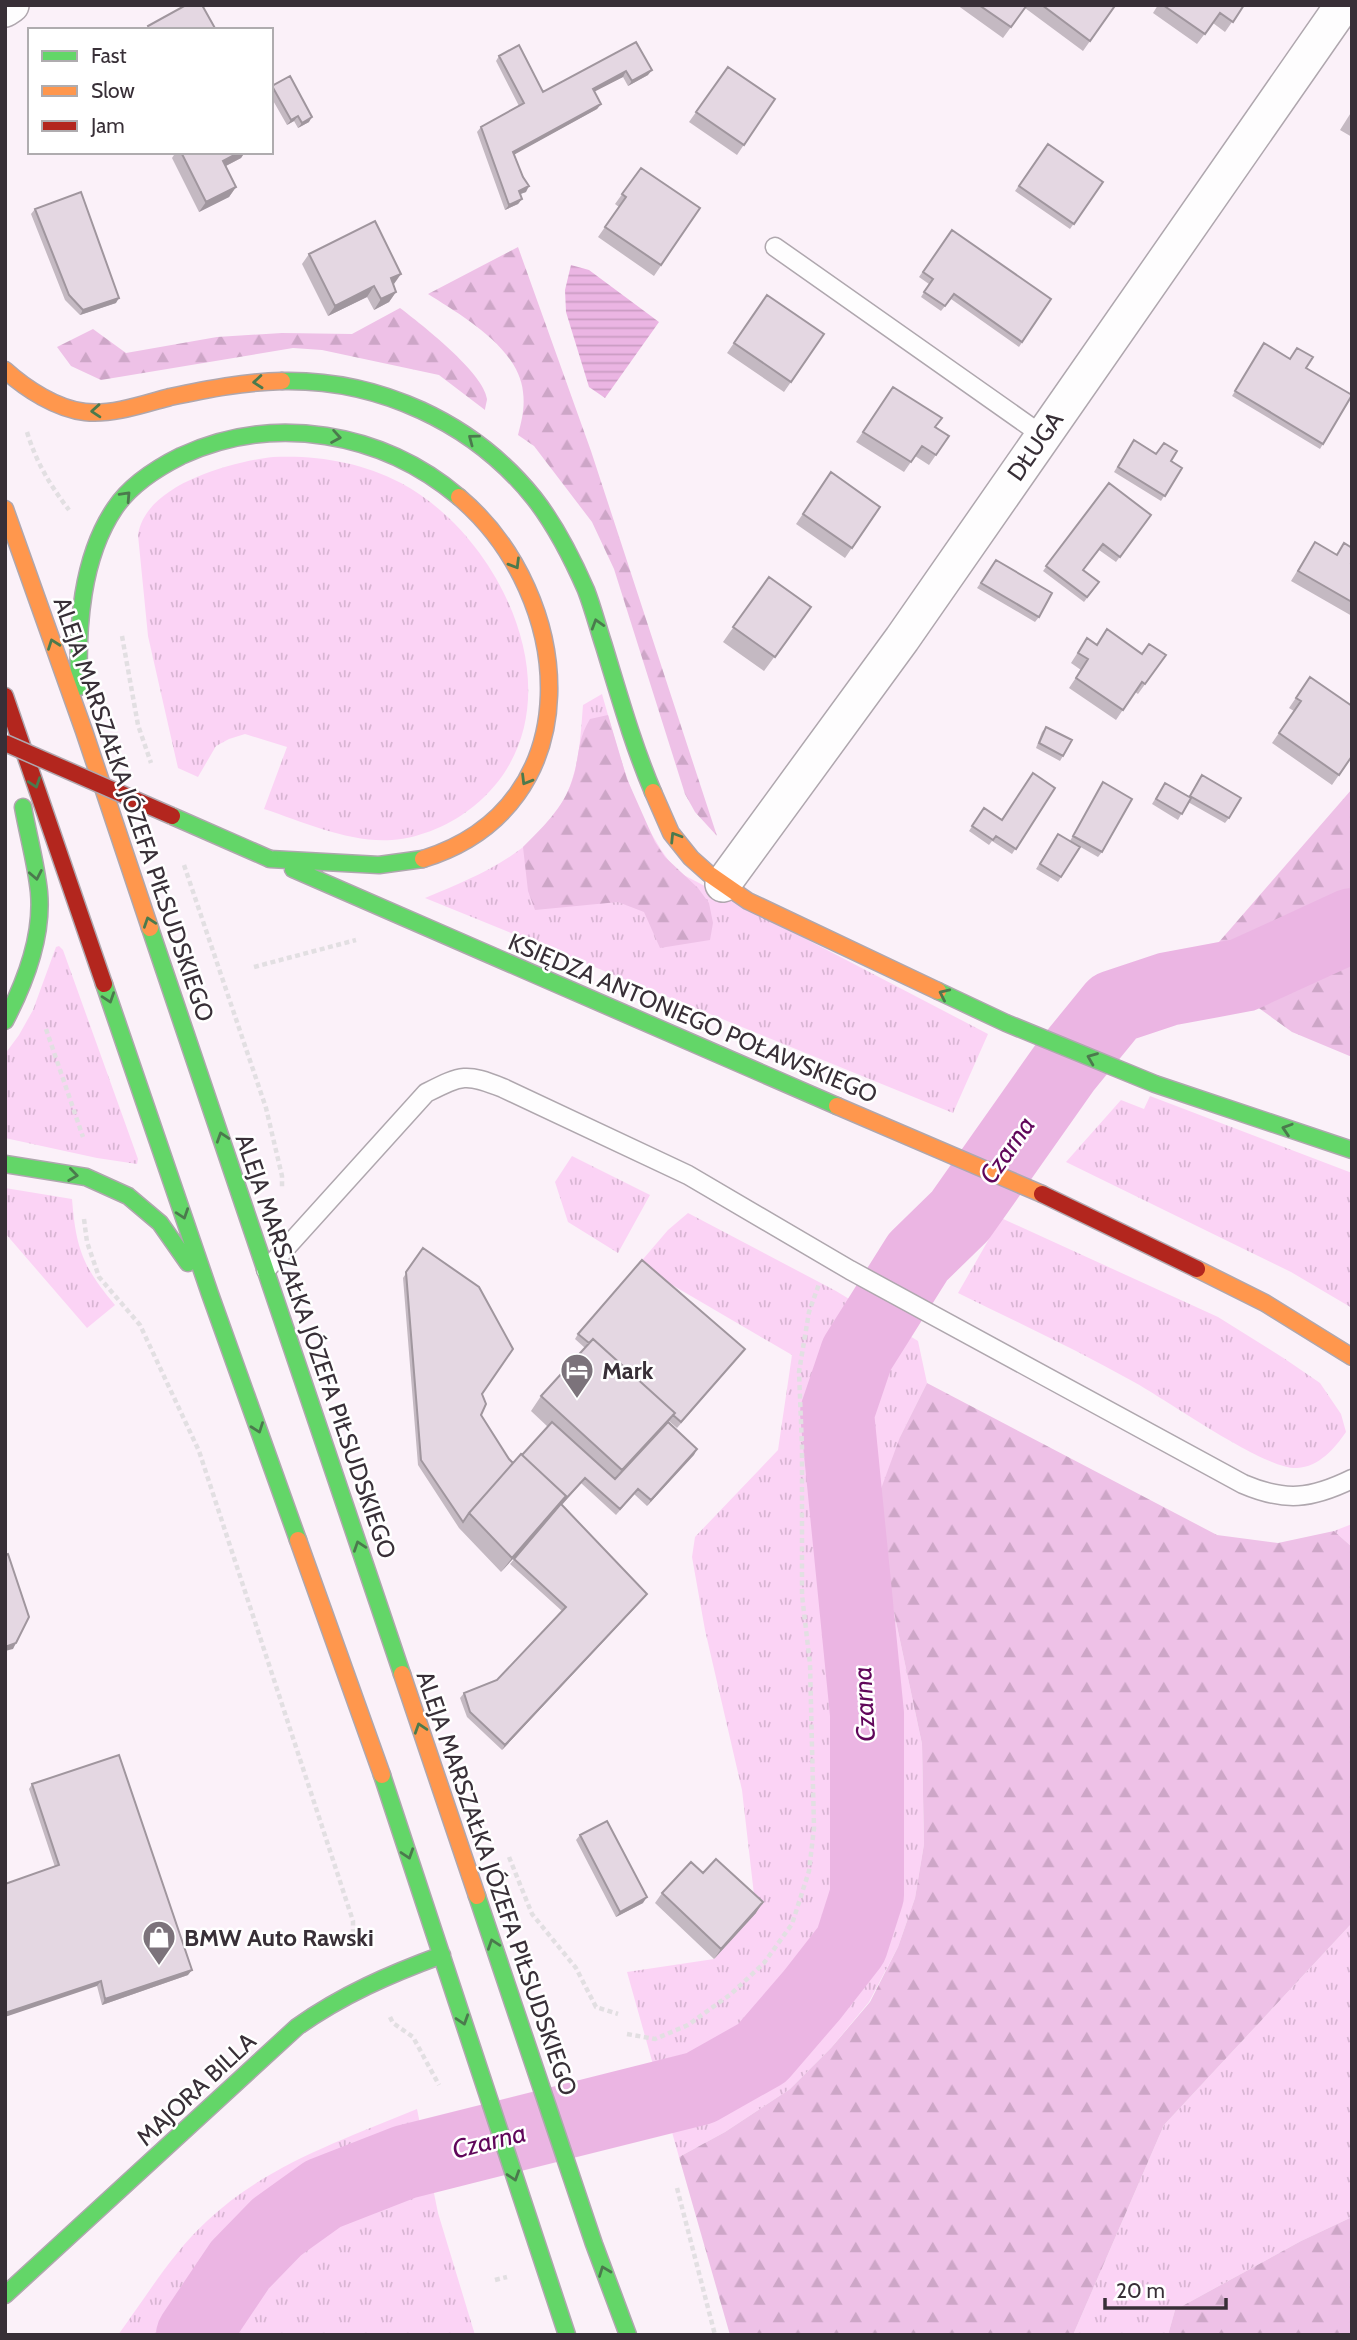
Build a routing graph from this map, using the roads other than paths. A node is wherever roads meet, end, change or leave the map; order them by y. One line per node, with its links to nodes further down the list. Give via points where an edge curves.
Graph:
1 (11, 5): 3 (street)
2 (1343, 5): 6 (street, DŁUGA)
3 (5, 9)
4 (775, 247): 6 (lane)
5 (5, 370): 13 (main road, one-way to 5, via 691,858 671,833 641,764 580,572 547,512 478,442 438,416 357,387 251,382 110,411 82,412 26,387)
6 (1042, 435): 13 (street, DŁUGA, via 902,639)
7 (5, 509): 10 (main road, ALEJA MARSZAŁKA JÓZEFA PIŁSUDSKIEGO, one-way to 7)
8 (5, 695): 18 (main road, one-way to 18)
9 (5, 712): 14 (main road, one-way to 14, via 39,894 34,943 18,998)
10 (85, 731): 12 (main road, one-way to 12, via 78,681 79,637 95,548 116,506 144,479 201,447 235,438 297,432 371,445 424,469 480,515 518,566 540,617 551,697 535,765 493,821 437,853 408,862 377,864); 17 (main road, ALEJA MARSZAŁKA JÓZEFA PIŁSUDSKIEGO, one-way to 10)
11 (5, 743): 12 (main road, KSIĘDZA ANTONIEGO POŁAWSKIEGO, bridge)
12 (270, 859): 19 (main road, KSIĘDZA ANTONIEGO POŁAWSKIEGO, via 1073,1208 1265,1303)
13 (723, 884): 15 (main road, one-way to 13, via 1155,1084 1006,1023 772,913)
14 (5, 1021)
15 (1352, 1150)
16 (5, 1164): 18 (main road, one-way to 18, via 86,1177 128,1196 160,1223)
17 (266, 1270): 20 (lane, via 426,1093 452,1080 475,1077 688,1175 850,1270 1264,1493 1306,1496); 24 (main road, ALEJA MARSZAŁKA JÓZEFA PIŁSUDSKIEGO, one-way to 17)
18 (210, 1294): 21 (main road, one-way to 21)
19 (1352, 1357)
20 (1352, 1479)
21 (442, 1955): 22 (main road, MAJORA BILLA, via 373,1981 324,2006); 23 (main road, one-way to 23)
22 (5, 2295)
23 (567, 2335)
24 (628, 2335)

